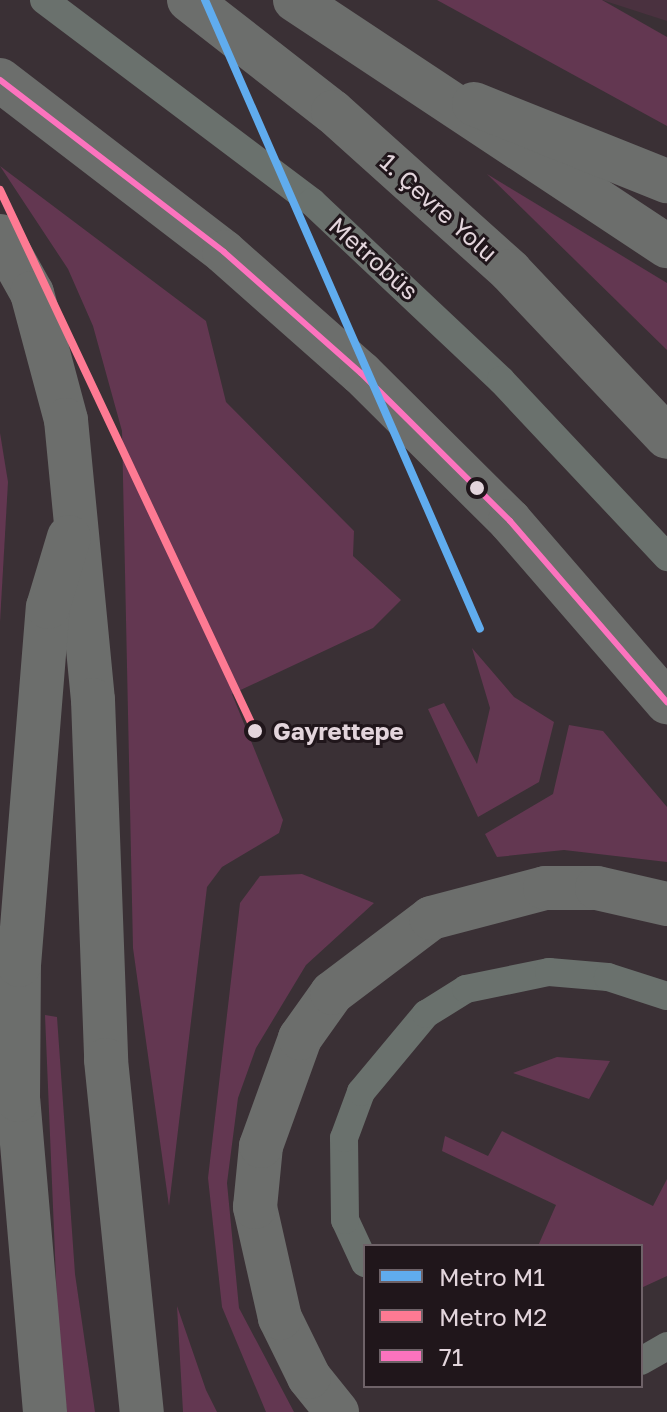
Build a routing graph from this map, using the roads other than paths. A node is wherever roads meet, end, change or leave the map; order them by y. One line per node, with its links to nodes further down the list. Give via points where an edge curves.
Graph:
1 (44, 0): 11 (lane, Metrobüs, via 312,202 501,380)
2 (189, 0): 9 (highway, 1. Çevre Yolu, via 333,112 510,271)
3 (295, 0): 5 (highway)
4 (0, 80): 12 (highway, via 224,252 361,373 510,521)
5 (423, 86): 6 (highway, via 575,139); 8 (highway)
6 (667, 181)
7 (0, 236): 10 (highway, via 32,293 66,420)
8 (667, 246)
9 (667, 437)
10 (74, 520): 18 (highway, via 48,607 19,965 18,1100); 19 (highway, via 93,700 107,1074)
11 (667, 557)
12 (667, 702)
13 (667, 904): 20 (highway, via 597,888 545,888 431,918 365,963 300,1038 261,1146 255,1207 280,1318 309,1377)
14 (667, 996): 15 (lane, via 608,977 549,972 466,989 426,1014 361,1092 344,1138 345,1220)
15 (363, 1259)
16 (667, 1346): 17 (lane)
17 (643, 1360)
18 (45, 1412)
19 (142, 1412)
20 (337, 1412)

